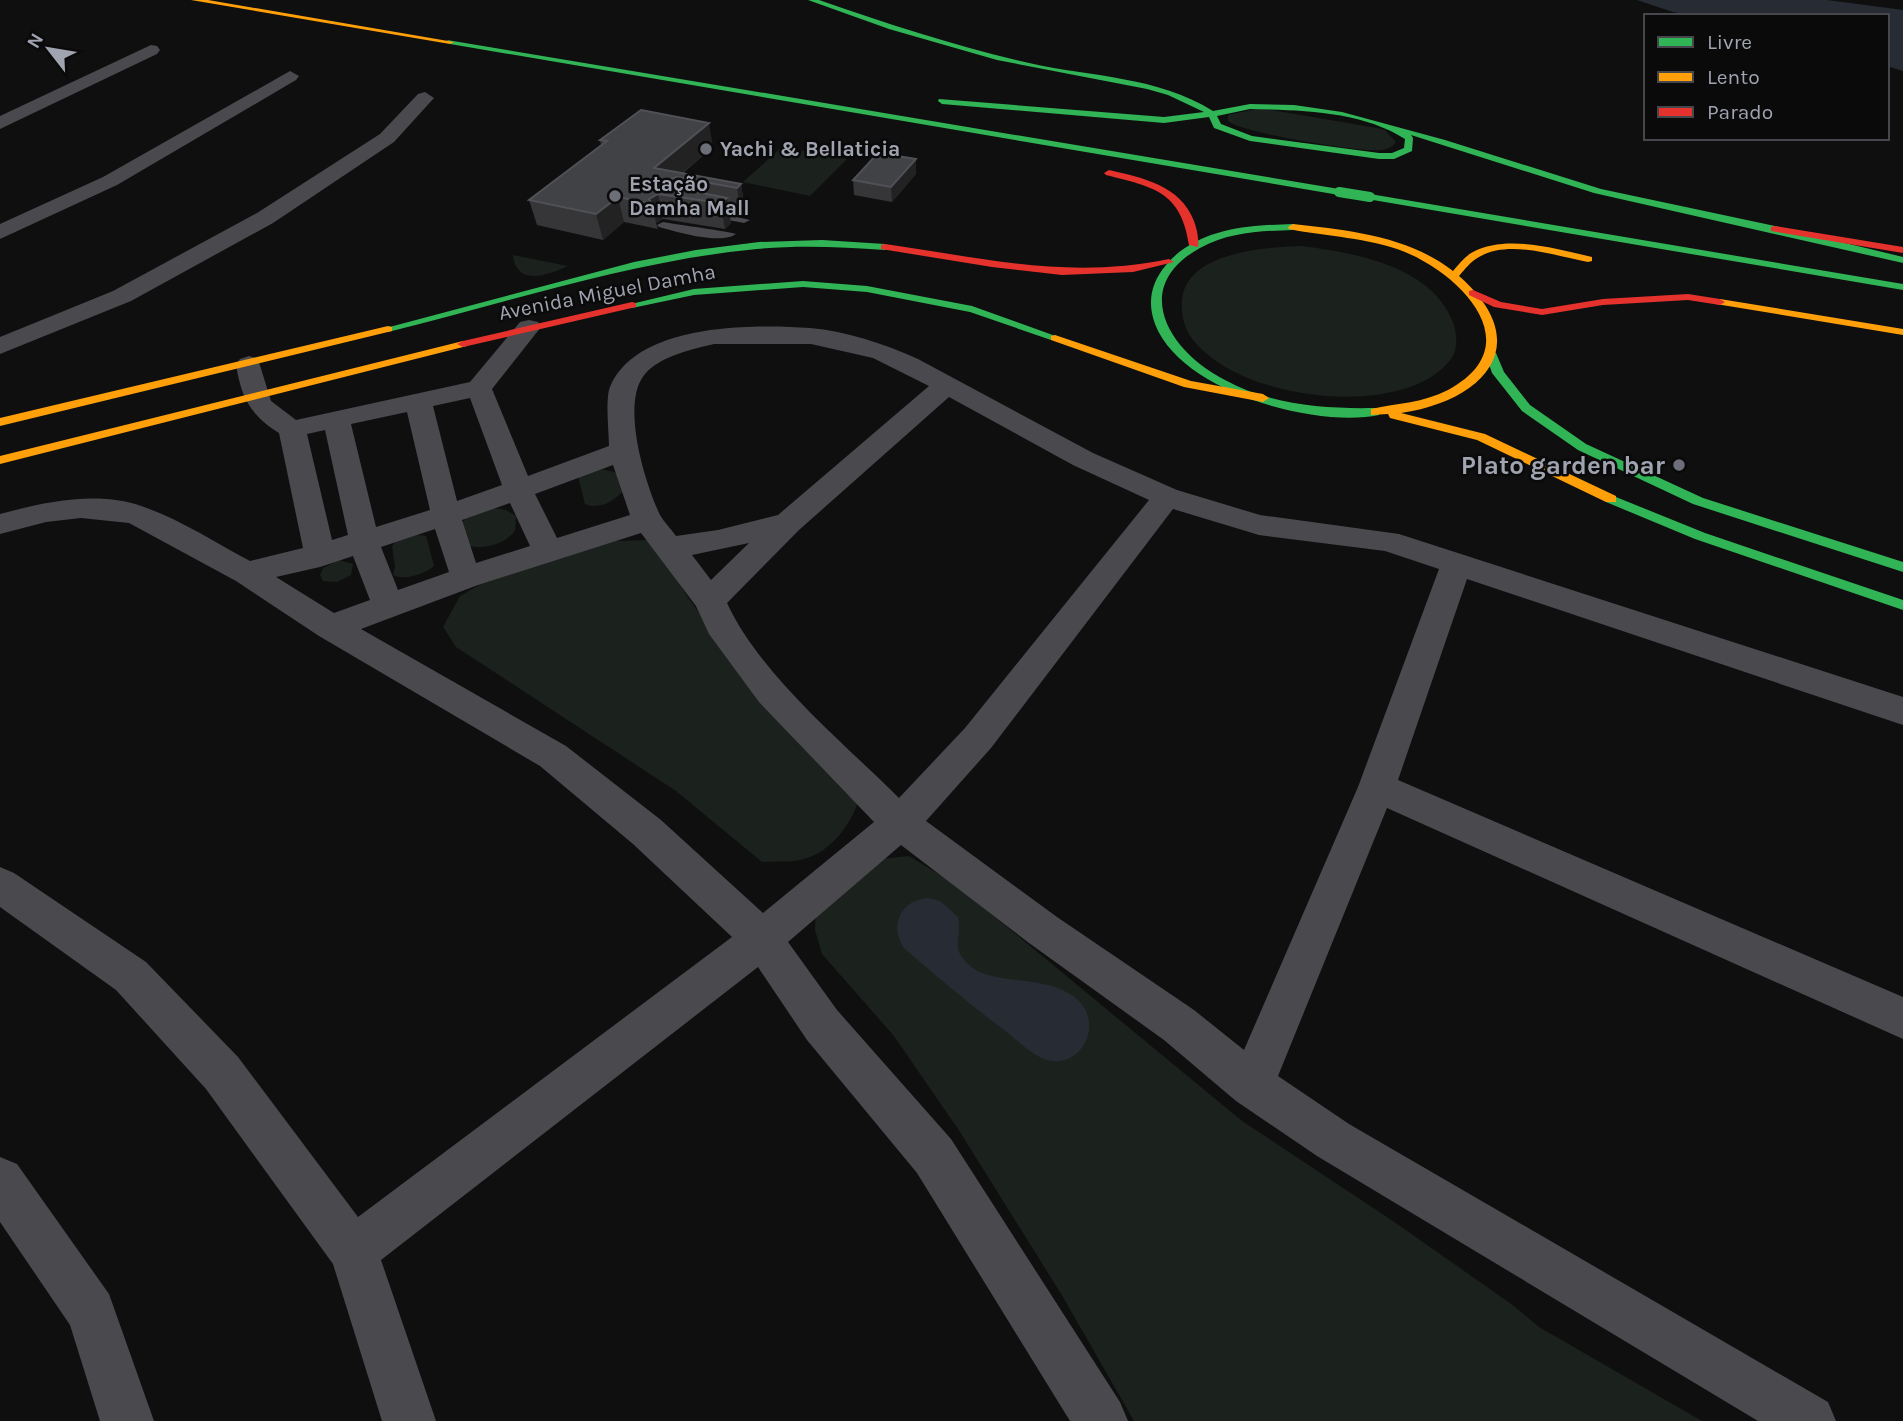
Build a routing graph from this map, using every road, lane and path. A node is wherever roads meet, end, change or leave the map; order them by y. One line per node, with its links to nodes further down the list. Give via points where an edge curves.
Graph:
1 (195, 0): 7 (main road)
2 (241, 0): 7 (main road)
3 (813, 0): 6 (main road, via 966,50)
4 (151, 51): 14 (street)
5 (290, 76): 26 (street, via 110,181)
6 (1149, 88): 12 (main road); 13 (main road, via 1188,98)
7 (756, 89): 8 (main road); 18 (main road); 20 (main road)
8 (857, 94)
9 (425, 98): 44 (street, via 387,138 265,218 122,296)
10 (927, 100): 13 (main road, via 1164,120)
11 (0, 102): 14 (street)
12 (1265, 104): 13 (main road, via 1227,106); 15 (main road)
13 (1212, 114): 16 (main road, via 1217,125 1231,133)
14 (7, 120)
15 (1392, 127): 17 (main road, via 1412,144); 25 (main road, via 1601,192)
16 (1332, 149): 17 (main road); 20 (main road)
17 (1394, 156): 20 (main road)
18 (1058, 161)
19 (1096, 170): 27 (main road, via 1134,179 1177,199 1191,219)
20 (1356, 192): 28 (main road); 34 (main road); 37 (main road)
21 (695, 210): 23 (lane, via 739,224 715,236)
22 (1324, 215): 24 (main road)
23 (667, 221)
24 (1293, 227): 27 (main road, via 1225,234); 28 (main road, via 1342,232)
25 (1760, 227): 29 (main road); 30 (main road)
26 (0, 232)
27 (1194, 245): 32 (main road)
28 (1392, 245): 35 (main road)
29 (1903, 250)
30 (1903, 260)
31 (1604, 261): 35 (main road, via 1497,249 1480,251)
32 (1170, 262): 33 (main road, Avenida Miguel Damha, via 1104,276 918,251 779,243); 50 (main road, via 1156,281 1152,303 1159,327 1176,350 1204,372)
33 (686, 274): 41 (main road, Avenida Miguel Damha); 46 (main road, Avenida Miguel Damha); 50 (main road, Avenida Miguel Damha, via 906,295 972,309 1188,384)
34 (1903, 275)
35 (1454, 276): 38 (main road)
36 (1767, 281): 39 (main road)
37 (1903, 287)
38 (1473, 293): 40 (main road, via 1519,310); 45 (main road, via 1492,322)
39 (1903, 297)
40 (1586, 306): 42 (main road); 43 (main road, via 1688,298)
41 (529, 327): 48 (street); 49 (main road, Avenida Miguel Damha)
42 (1542, 327)
43 (1903, 332)
44 (0, 346)
45 (1498, 349): 52 (main road, via 1463,389 1430,403); 68 (main road, via 1498,373 1526,408 1582,447 1698,501)
46 (249, 364): 49 (street); 54 (main road, Avenida Miguel Damha)
47 (946, 385): 56 (street, via 881,352 848,342 761,334 697,340 636,367 622,390); 59 (street, via 1083,459); 61 (street)
48 (479, 388): 51 (street); 58 (street)
49 (254, 395): 55 (street, via 264,412); 57 (main road, Avenida Miguel Damha)
50 (1263, 398): 52 (main road, via 1340,413)
51 (419, 403): 53 (street); 60 (street)
52 (1382, 412): 72 (main road, via 1481,437 1700,536)
53 (335, 420): 55 (street); 64 (street)
54 (0, 422)
55 (292, 429): 66 (street)
56 (623, 451): 58 (street); 63 (street)
57 (0, 460)
58 (519, 490): 60 (street); 65 (street)
59 (1167, 497): 67 (street, via 1259,525 1388,541); 77 (street, via 978,738)
60 (447, 515): 64 (street); 70 (street)
61 (788, 523): 63 (street, via 718,541); 71 (street)
62 (0, 524): 69 (street, via 80,508 135,514)
63 (658, 534): 65 (street); 71 (street)
64 (366, 542): 66 (street); 73 (street)
65 (548, 551): 70 (street)
66 (320, 556): 69 (street)
67 (1457, 563): 75 (street); 76 (street)
68 (1903, 567)
69 (247, 573): 74 (street)
70 (467, 577): 73 (street)
71 (709, 601): 77 (street, via 771,693)
72 (1903, 605)
73 (389, 606): 74 (street)
74 (331, 627): 79 (street, via 553,755 647,832)
75 (1903, 711)
76 (1377, 787): 80 (street); 81 (street)
77 (900, 823): 79 (street); 81 (street, via 1179,1025)
78 (0, 886): 83 (street, via 131,976 222,1073)
79 (762, 939): 83 (street); 86 (street, via 822,1025 934,1156)
80 (1903, 1018)
81 (1252, 1085): 87 (street, via 1333,1140)
82 (0, 1181): 84 (street, via 91,1312)
83 (353, 1251): 85 (street)
84 (127, 1421)
85 (409, 1421)
86 (1101, 1421)
87 (1809, 1421)

